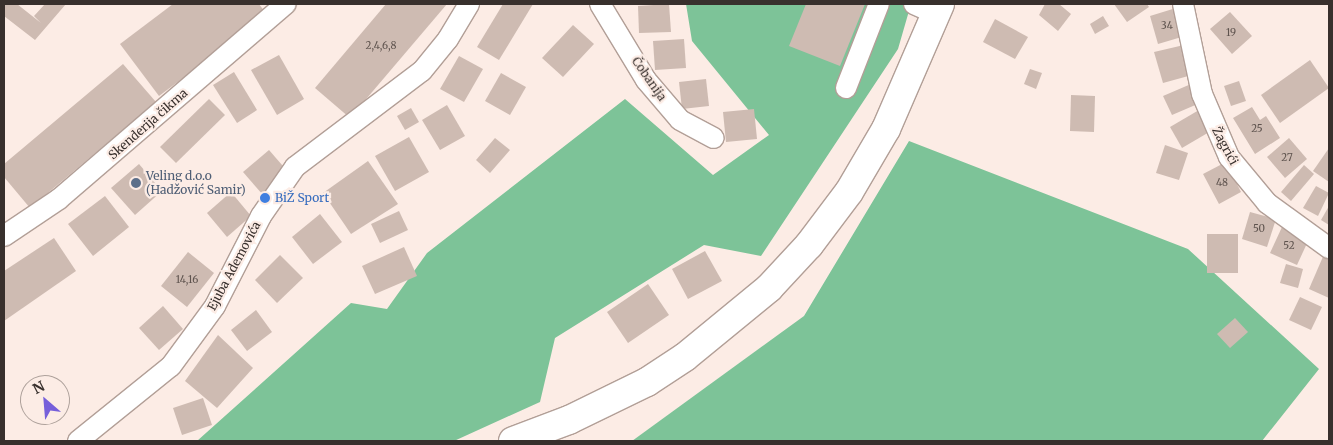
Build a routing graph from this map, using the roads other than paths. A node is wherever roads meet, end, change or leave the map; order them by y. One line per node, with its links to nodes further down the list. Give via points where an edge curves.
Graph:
1 (286, 4): 9 (street, Skenderija čikma, via 89,175)
2 (469, 4): 11 (street, Ejuba Ademovića, via 448,39 422,71 295,167 261,216 215,306 171,366)
3 (600, 4): 8 (street, Čobanija, via 646,80 680,120)
4 (879, 4): 7 (street)
5 (1183, 4): 10 (street, Žagrići, via 1202,94 1229,158 1267,203)
6 (930, 7): 12 (main road, via 886,129 809,246 733,320 647,382 569,420)
7 (846, 88)
8 (714, 138)
9 (4, 236)
10 (1329, 248)
11 (78, 441)
12 (513, 441)

